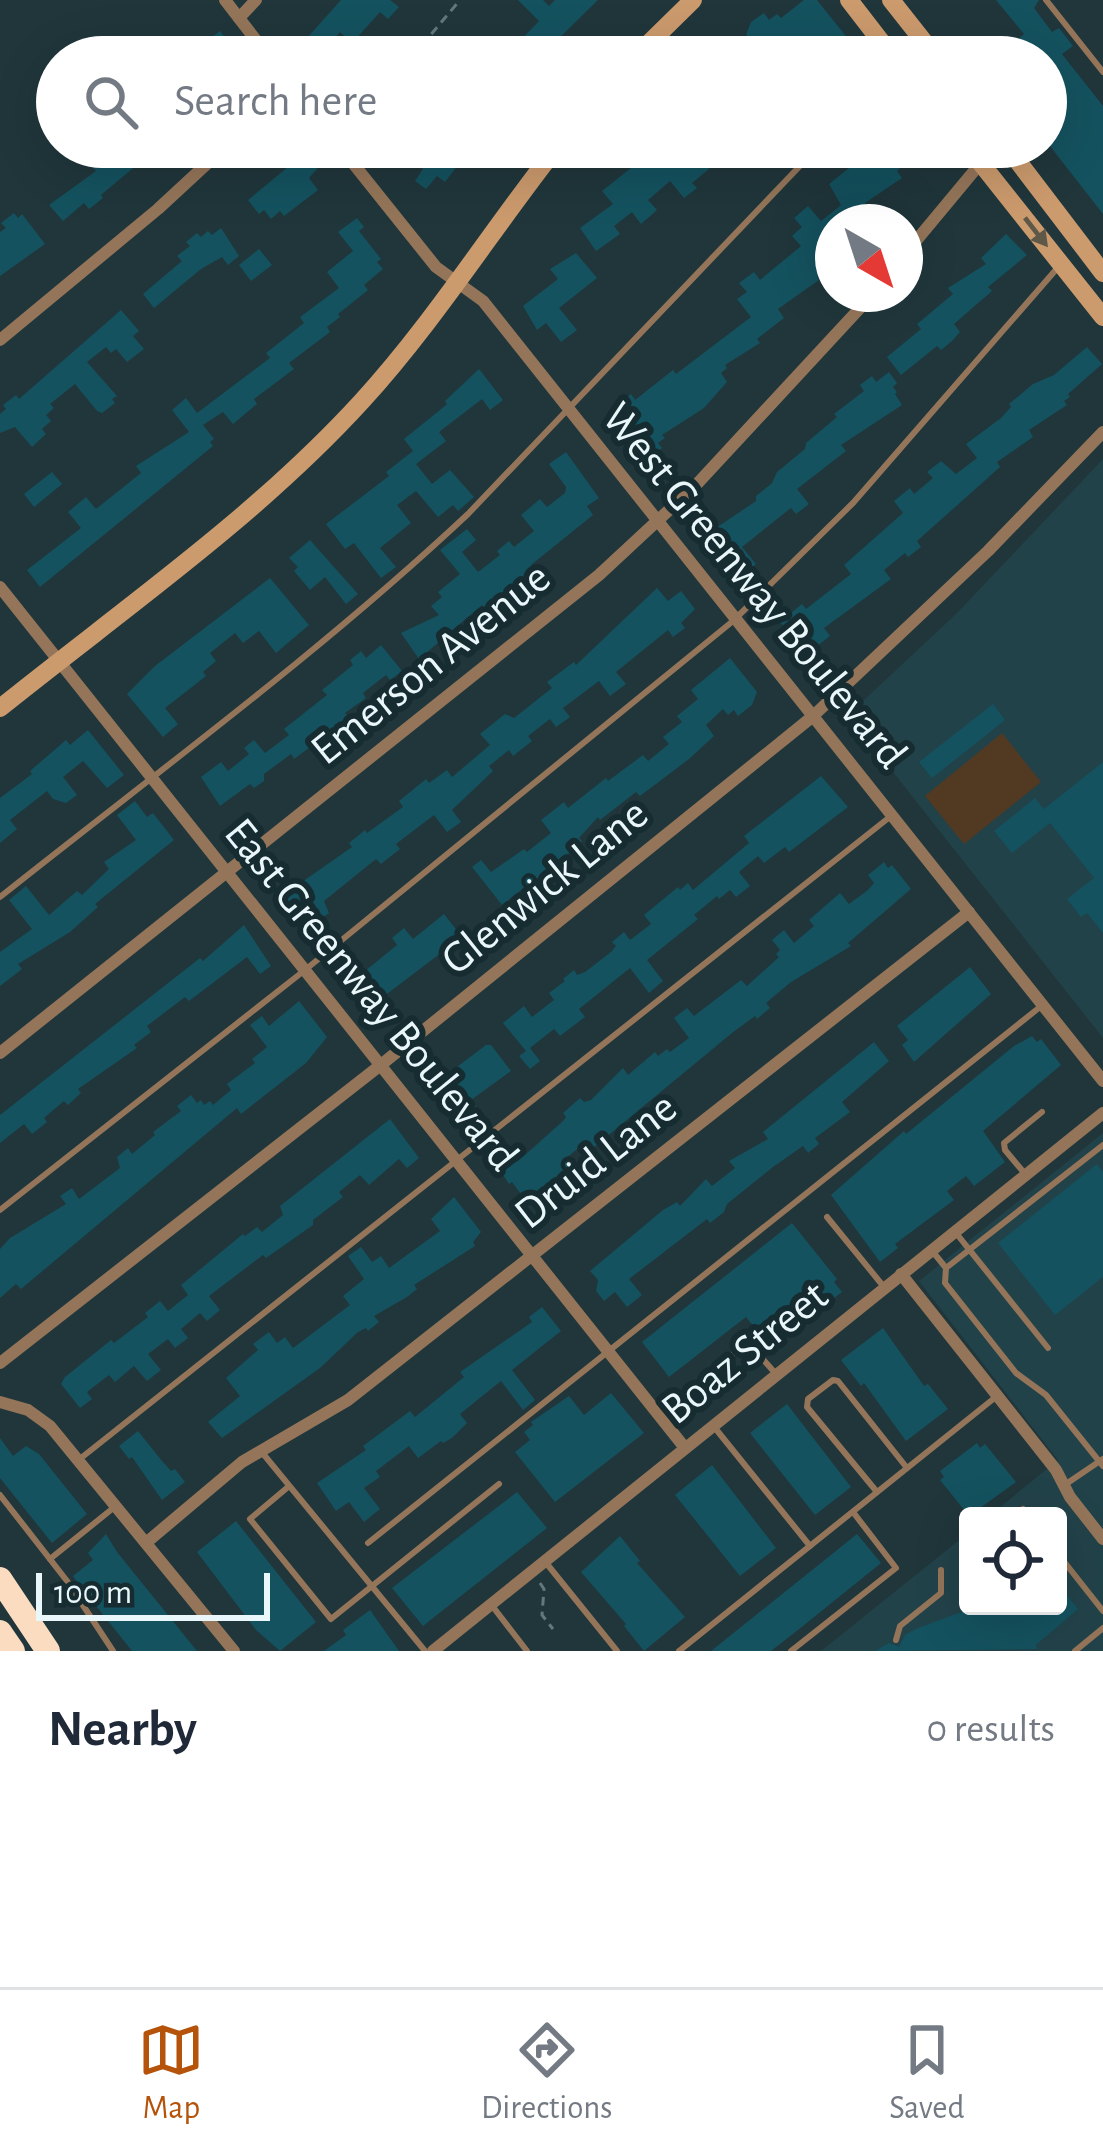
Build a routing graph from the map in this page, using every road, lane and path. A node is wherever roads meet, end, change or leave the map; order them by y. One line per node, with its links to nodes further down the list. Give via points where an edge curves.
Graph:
1 (225, 0): 8 (street)
2 (256, 0): 8 (street)
3 (460, 0): 10 (path)
4 (693, 0): 11 (street)
5 (849, 0): 12 (street)
6 (891, 0): 13 (street)
7 (1046, 0): 14 (lane)
8 (239, 18): 9 (street)
9 (253, 36)
10 (430, 36)
11 (656, 36)
12 (877, 36)
13 (919, 36)
14 (1103, 72)
15 (201, 168): 28 (street)
16 (357, 168): 25 (street, West Greenway Boulevard)
17 (541, 168): 25 (street)
18 (798, 168): 29 (lane)
19 (969, 168): 22 (street)
20 (992, 168): 23 (street, one-way to 23)
21 (1023, 168): 24 (street)
22 (923, 230)
23 (1061, 264): 27 (street); 33 (lane, via 853,503)
24 (1103, 273)
25 (457, 282): 29 (street, West Greenway Boulevard, via 483,301); 34 (street, via 362,401 284,479)
26 (856, 312): 31 (street, Emerson Avenue)
27 (1103, 317)
28 (0, 340)
29 (568, 410): 31 (street, West Greenway Boulevard); 37 (lane, via 418,561)
30 (1103, 432): 36 (street, Glenwick Lane)
31 (656, 523): 33 (street, West Greenway Boulevard); 39 (street, Emerson Avenue)
32 (0, 587): 34 (street, East Greenway Boulevard)
33 (734, 620): 36 (street, West Greenway Boulevard); 42 (lane)
34 (58, 661): 35 (street); 37 (street, East Greenway Boulevard)
35 (0, 708)
36 (812, 717): 38 (street, West Greenway Boulevard); 45 (street, Glenwick Lane)
37 (152, 776): 39 (street, East Greenway Boulevard); 40 (lane)
38 (891, 816): 41 (street, West Greenway Boulevard); 50 (lane)
39 (227, 872): 42 (street, East Greenway Boulevard); 44 (street, Emerson Avenue)
40 (0, 897)
41 (969, 912): 43 (street, West Greenway Boulevard); 57 (street, Druid Lane)
42 (305, 970): 45 (street, East Greenway Boulevard); 52 (lane)
43 (1043, 1005): 46 (street, West Greenway Boulevard); 62 (lane)
44 (0, 1054)
45 (382, 1064): 50 (street, East Greenway Boulevard); 63 (street, Glenwick Lane)
46 (1103, 1081)
47 (1042, 1112): 51 (lane, via 1004,1143)
48 (1103, 1113): 51 (street, Boaz Street)
49 (1103, 1145): 56 (lane)
50 (458, 1160): 57 (street, East Greenway Boulevard); 71 (lane)
51 (1026, 1174): 54 (street, Boaz Street)
52 (0, 1210)
53 (827, 1216): 60 (lane)
54 (955, 1231): 55 (street, Boaz Street); 56 (lane)
55 (931, 1250): 58 (lane); 59 (street, Boaz Street)
56 (969, 1250): 58 (lane); 61 (lane)
57 (533, 1256): 62 (street, East Greenway Boulevard); 70 (street, Druid Lane, via 348,1400)
58 (946, 1268): 72 (lane, via 945,1283 1016,1373 1046,1395)
59 (901, 1274): 60 (street, Boaz Street); 66 (street)
60 (884, 1288): 64 (street, Boaz Street)
61 (1048, 1348)
62 (608, 1352): 69 (street, East Greenway Boulevard); 83 (lane)
63 (0, 1364)
64 (776, 1374): 65 (lane, via 751,1346 741,1347); 68 (street, Boaz Street)
65 (694, 1388)
66 (997, 1396): 73 (lane); 75 (street)
67 (0, 1402): 71 (street, via 38,1415)
68 (713, 1425): 69 (street, Boaz Street); 84 (lane)
69 (685, 1448): 86 (street, Boaz Street)
70 (260, 1450): 76 (lane); 82 (street, Druid Lane)
71 (80, 1459): 79 (street)
72 (1102, 1462): 75 (lane)
73 (907, 1468): 77 (lane); 77 (lane, via 838,1381 808,1399)
74 (499, 1484): 91 (lane)
75 (1064, 1485): 81 (street)
76 (288, 1487): 91 (lane); 91 (lane, via 250,1519 331,1619)
77 (877, 1492): 80 (lane)
78 (0, 1495): 85 (lane)
79 (118, 1505): 82 (street); 85 (lane)
80 (853, 1512): 84 (lane); 106 (lane, via 896,1568)
81 (1103, 1539)
82 (147, 1542): 101 (street)
83 (368, 1543)
84 (810, 1546): 105 (lane)
85 (50, 1559): 100 (lane)
86 (544, 1561): 92 (street, Boaz Street); 104 (lane)
87 (1067, 1565): 93 (lane)
88 (941, 1570): 97 (lane, via 941,1593 900,1626)
89 (0, 1579): 99 (highway)
90 (539, 1582): 95 (path, via 542,1616)
91 (372, 1586): 102 (lane)
92 (490, 1605): 102 (street, Boaz Street); 103 (lane)
93 (1103, 1611)
94 (1103, 1628): 107 (lane)
95 (553, 1629)
96 (0, 1632): 98 (highway)
97 (896, 1640)
98 (13, 1651)
99 (48, 1651)
100 (113, 1651)
101 (235, 1651)
102 (429, 1651)
103 (527, 1651)
104 (616, 1651)
105 (679, 1651)
106 (791, 1651)
107 (1075, 1651)

